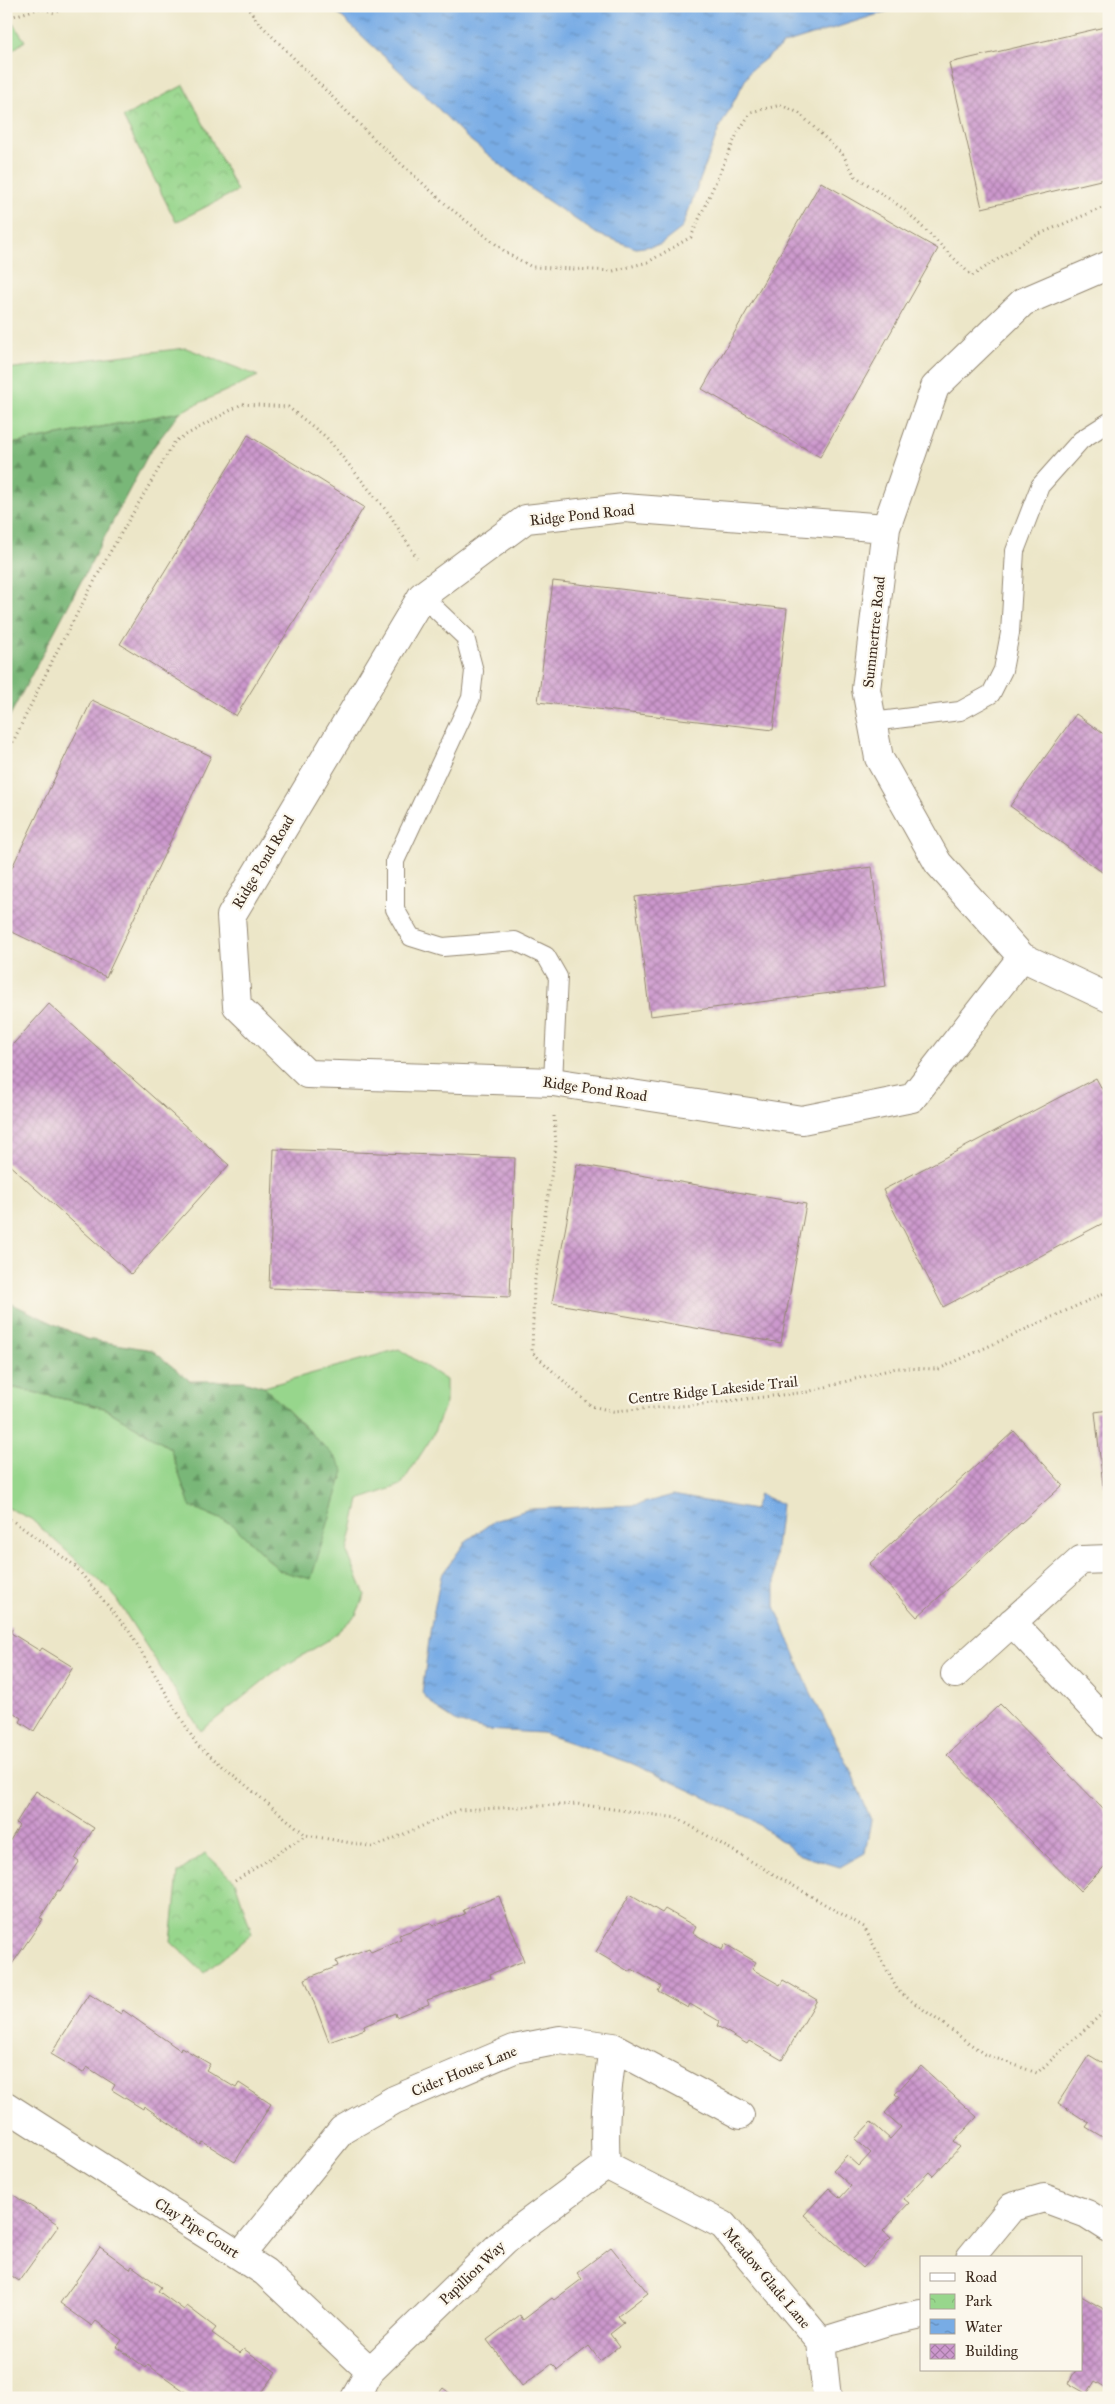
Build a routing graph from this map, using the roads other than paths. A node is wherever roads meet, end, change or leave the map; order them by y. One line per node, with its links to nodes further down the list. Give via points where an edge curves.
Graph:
1 (1109, 265): 3 (street, Summertree Road, via 1023,302 935,387)
2 (1109, 422): 5 (lane, via 1081,440 1040,486 1015,552 1010,633 1004,670 991,694 960,711)
3 (886, 528): 4 (street, Ridge Pond Road, via 624,508 526,519); 5 (street, Summertree Road, via 866,689)
4 (428, 591): 8 (lane, via 465,636 474,671 471,698 395,861 395,909 411,937 443,947 515,941 546,956 558,977); 8 (street, Ridge Pond Road, via 231,916 237,1006 307,1074)
5 (872, 722): 6 (street, Summertree Road, via 879,758 938,863)
6 (1022, 957): 7 (street, Summertree Road); 8 (street, Ridge Pond Road, via 912,1098 802,1120)
7 (1109, 998)
8 (552, 1082)
9 (1109, 1559): 10 (street, via 1081,1560)
10 (1012, 1622): 11 (street); 12 (street)
11 (955, 1674)
12 (1109, 1725)
13 (613, 2047): 15 (street, Cider House Lane); 16 (street, via 605,2105); 18 (street, Cider House Lane, via 560,2040 514,2048 394,2100 342,2130)
14 (6, 2106): 18 (street, Clay Pipe Court)
15 (740, 2115)
16 (606, 2165): 21 (street, Meadow Glade Lane, via 724,2225); 22 (street, Papillion Way, via 505,2240)
17 (1109, 2228): 19 (street, via 1087,2214 1044,2198 1012,2207)
18 (240, 2256): 22 (street, Clay Pipe Court, via 265,2272)
19 (972, 2256)
20 (920, 2314): 21 (street)
21 (821, 2342): 24 (street, Meadow Glade Lane)
22 (370, 2371): 23 (street, Papillion Way)
23 (355, 2398)
24 (827, 2398)

